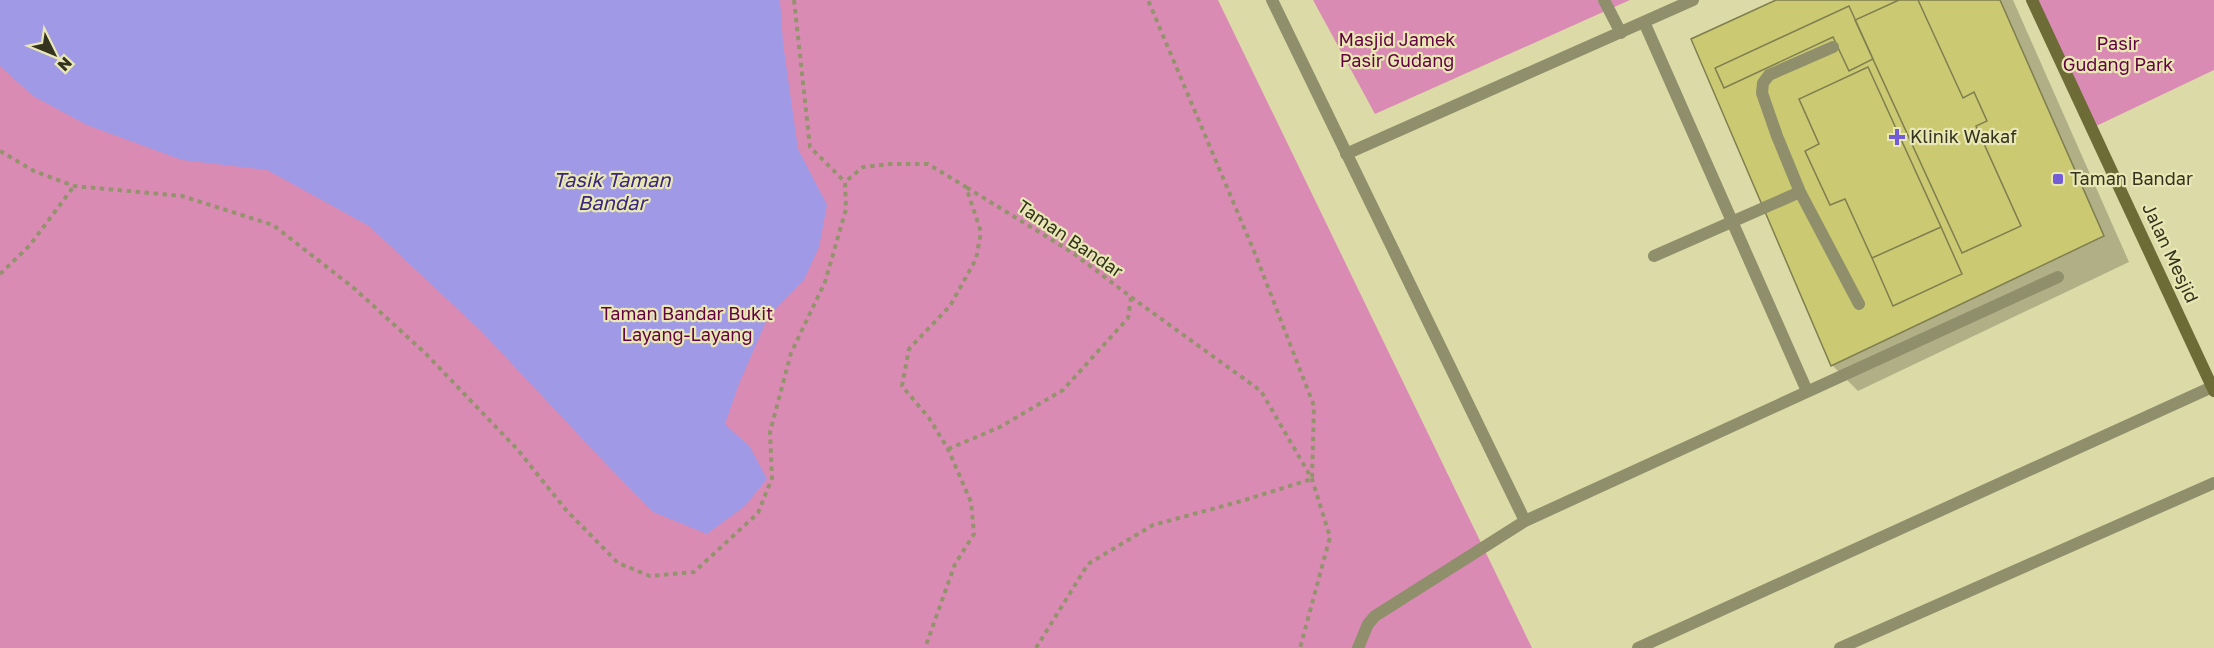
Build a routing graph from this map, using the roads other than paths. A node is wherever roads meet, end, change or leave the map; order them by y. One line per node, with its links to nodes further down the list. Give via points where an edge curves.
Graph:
1 (1272, 0): 8 (lane)
2 (1604, 0): 6 (lane)
3 (1693, 0): 5 (lane)
4 (2032, 0): 14 (main road, Jalan Mesjid)
5 (1644, 22): 6 (lane); 10 (lane)
6 (1621, 33): 8 (lane)
7 (1833, 47): 9 (lane, via 1769,75 1763,83 1762,93)
8 (1346, 154): 17 (lane)
9 (1800, 192): 10 (lane); 13 (lane)
10 (1732, 221): 11 (lane); 15 (lane)
11 (1654, 256)
12 (2058, 277): 15 (lane)
13 (1859, 304)
14 (2213, 389): 19 (lane)
15 (1807, 391): 17 (lane)
16 (2214, 483): 20 (lane)
17 (1525, 521): 18 (lane, via 1375,616)
18 (1358, 648)
19 (1638, 648)
20 (1840, 648)

